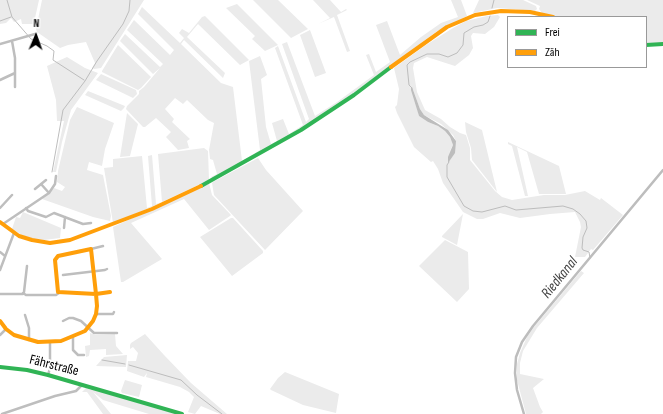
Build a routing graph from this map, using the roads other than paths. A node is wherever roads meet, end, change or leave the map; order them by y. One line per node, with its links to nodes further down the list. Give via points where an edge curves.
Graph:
1 (548, 16): 22 (main road, via 530,12 501,11 475,16 447,27 301,130 211,181 158,206 70,240 39,241)
2 (35, 34): 3 (street)
3 (12, 40): 4 (street); 7 (street)
4 (0, 44)
5 (663, 44): 6 (main road)
6 (647, 45)
7 (15, 73): 8 (street); 9 (street)
8 (0, 80)
9 (15, 87)
10 (56, 176): 14 (street)
11 (46, 180): 12 (street)
12 (41, 184): 13 (street); 14 (street)
13 (35, 189)
14 (49, 193): 17 (street)
15 (12, 195): 16 (street)
16 (0, 208)
17 (26, 208): 18 (street, via 46,217 54,213); 19 (street)
18 (65, 217): 20 (street, via 83,224); 21 (street)
19 (1, 223): 22 (main road)
20 (91, 223)
21 (64, 228)
22 (14, 233): 26 (street)
23 (103, 246): 24 (street)
24 (91, 249): 30 (main road); 34 (main road, via 56,257)
25 (0, 252): 26 (street)
26 (5, 256): 29 (street)
27 (27, 266): 33 (street)
28 (107, 269): 30 (street)
29 (0, 270)
30 (94, 272): 31 (street); 36 (main road)
31 (63, 275)
32 (110, 292): 36 (main road)
33 (23, 293): 34 (street); 35 (street)
34 (59, 293): 36 (main road)
35 (0, 294)
36 (96, 294): 38 (main road)
37 (114, 312): 38 (street)
38 (96, 314): 42 (main road)
39 (25, 315): 47 (street)
40 (0, 321): 43 (main road)
41 (62, 321): 42 (street, via 73,318)
42 (88, 328): 44 (street, via 94,333); 46 (main road)
43 (6, 329): 45 (street); 47 (main road)
44 (117, 333)
45 (0, 334)
46 (73, 337): 48 (main road); 49 (street, via 73,350 78,355)
47 (29, 340): 48 (main road)
48 (50, 342): 51 (street)
49 (84, 355)
50 (0, 367): 51 (main road, Fährstraße)
51 (48, 375): 52 (main road, Fährstraße)
52 (82, 385): 53 (street, via 76,391); 54 (main road, Fährstraße)
53 (2, 414)
54 (182, 414)

